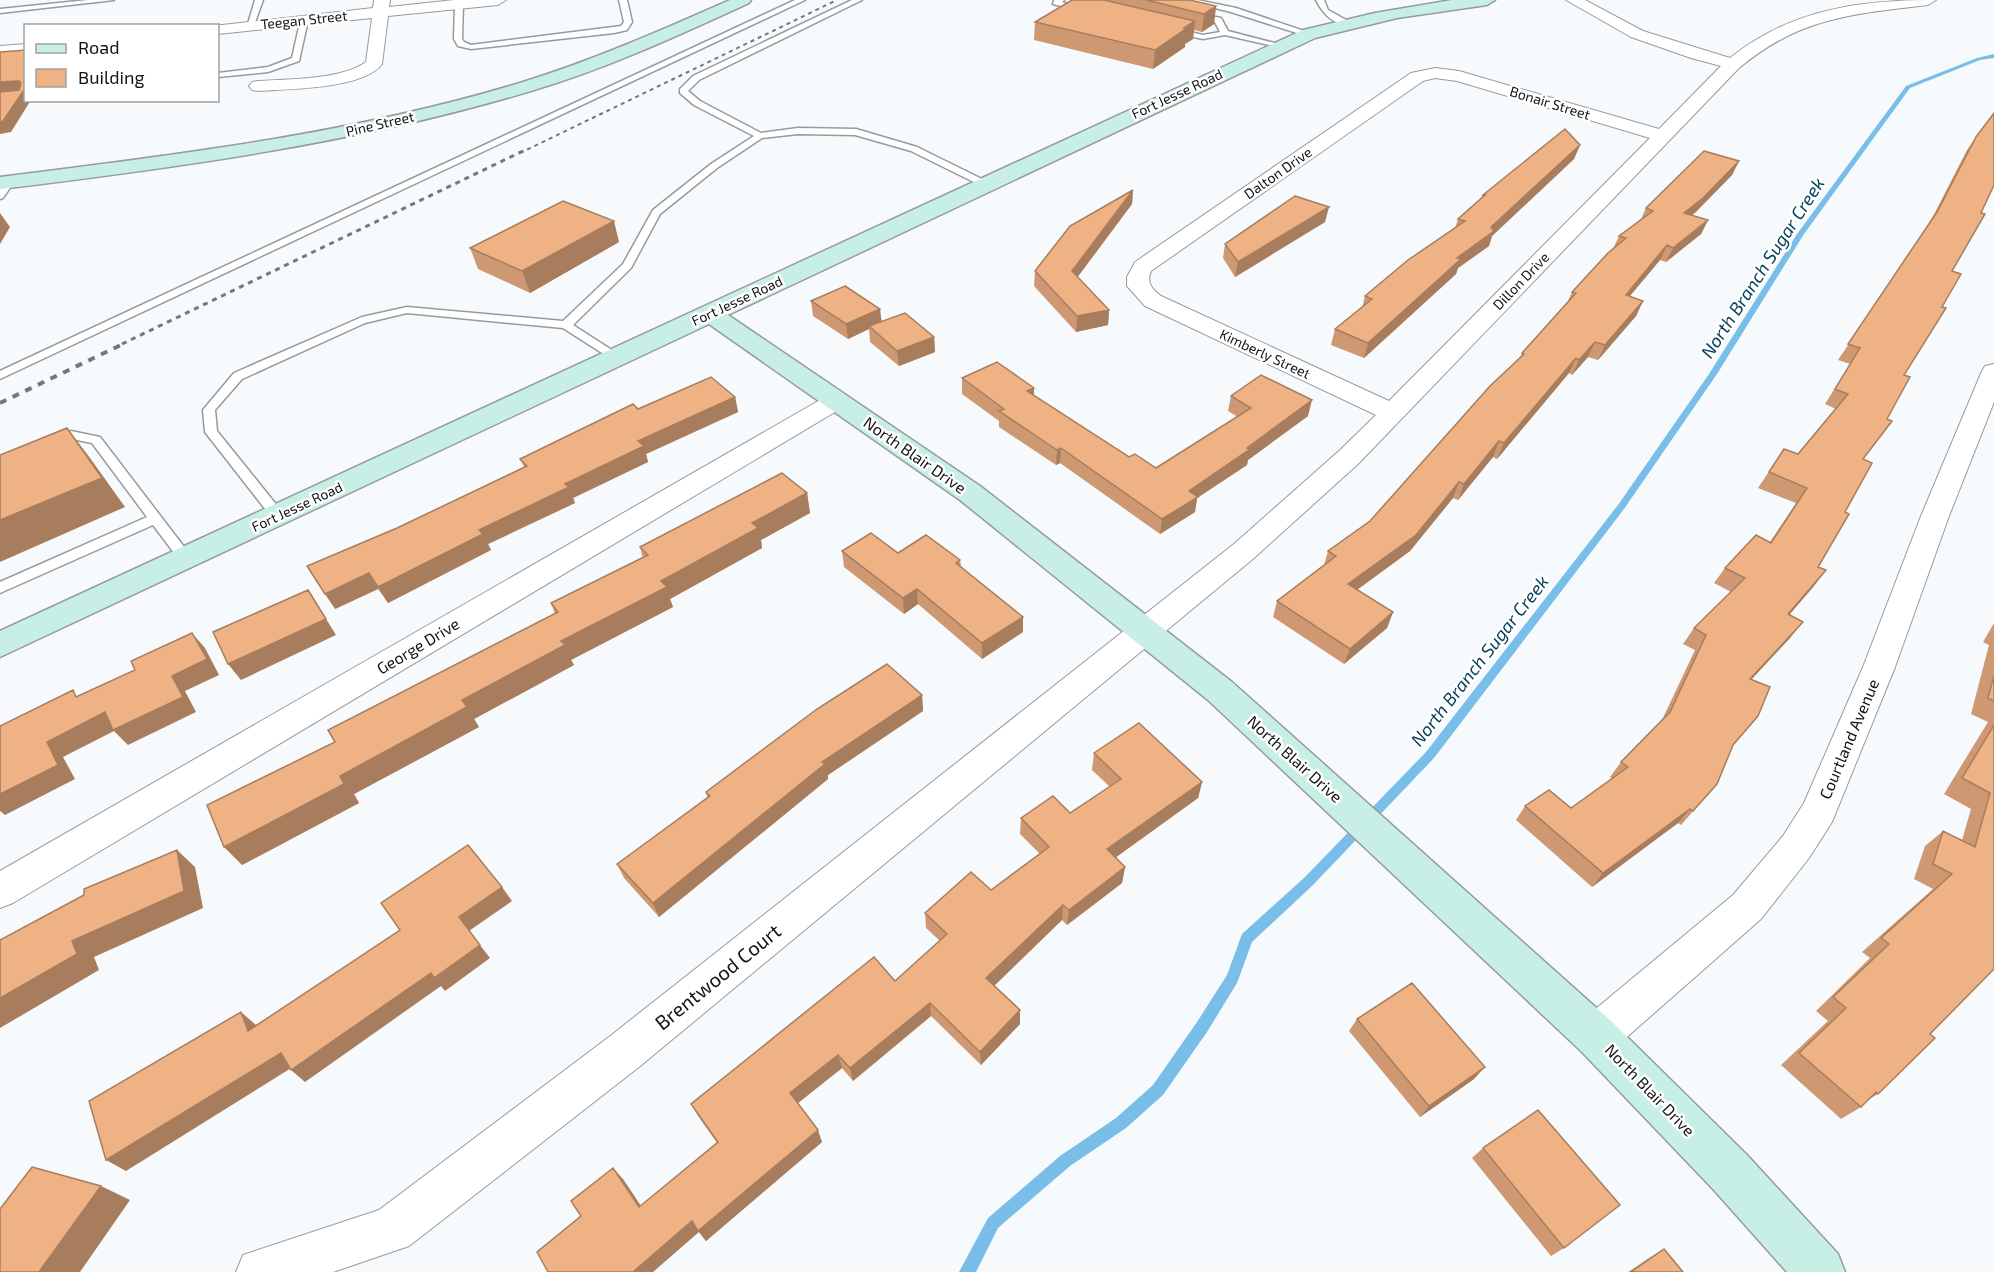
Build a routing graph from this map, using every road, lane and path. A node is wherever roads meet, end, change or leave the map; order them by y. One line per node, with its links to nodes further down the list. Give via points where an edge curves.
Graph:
1 (110, 0): 17 (lane)
2 (258, 0): 22 (lane)
3 (498, 0): 15 (street, Teegan Street)
4 (622, 0): 15 (lane, via 628,22 624,28 471,46 458,39)
5 (743, 0): 37 (street, Pine Street, via 585,67 520,89 412,117 314,139)
6 (801, 0): 43 (lane)
7 (858, 0): 34 (lane, via 696,78 683,91 697,103)
8 (1060, 0): 18 (lane, via 1056,2)
9 (1187, 0): 14 (lane)
10 (1320, 0): 21 (lane, via 1325,11)
11 (1487, 0): 21 (street, Fort Jesse Road)
12 (1574, 0): 30 (street, via 1637,34)
13 (1928, 0): 30 (street, Dillon Drive, via 1807,20 1761,40)
14 (1199, 1): 26 (lane)
15 (459, 4): 16 (street, Teegan Street)
16 (381, 6): 20 (street, Teegan Street); 33 (street, via 374,64 367,71)
17 (0, 11)
18 (1093, 12)
19 (1188, 13): 25 (lane, via 1218,20)
20 (304, 20): 22 (street, Teegan Street); 32 (lane, via 296,59 267,70)
21 (1345, 23): 26 (street, Fort Jesse Road)
22 (250, 25): 24 (street, Teegan Street)
23 (1159, 27): 25 (lane, via 1203,37)
24 (219, 28)
25 (1225, 33): 27 (lane)
26 (1309, 34): 27 (street, Fort Jesse Road)
27 (1282, 46): 36 (street, Fort Jesse Road)
28 (24, 49): 29 (street)
29 (0, 51)
30 (1733, 64): 35 (street, Dillon Drive)
31 (1437, 73): 35 (street, Bonair Street, via 1459,76); 38 (street, Dalton Drive, via 1417,77 1143,267 1137,274)
32 (219, 75)
33 (258, 86)
34 (760, 136): 36 (lane, via 798,131 856,132 914,150); 40 (lane, via 656,212 627,266)
35 (1662, 136): 45 (street, Dillon Drive)
36 (985, 184): 39 (street, Fort Jesse Road)
37 (3, 187)
38 (1140, 290): 45 (street, Kimberly Street, via 1153,302)
39 (710, 314): 41 (street, Fort Jesse Road); 44 (street, North Blair Drive)
40 (566, 325): 41 (lane); 47 (lane, via 407,310 362,320 238,376 209,410 211,432)
41 (617, 358): 47 (street, Fort Jesse Road)
42 (1994, 371): 54 (street, Courtland Avenue, via 1819,811 1796,847 1747,907)
43 (0, 375)
44 (836, 400): 51 (street, North Blair Drive, via 969,493); 53 (street, George Drive)
45 (1393, 413): 51 (street, Dillon Drive, via 1244,551)
46 (40, 447): 48 (lane, via 71,435 96,440)
47 (278, 516): 49 (street, Fort Jesse Road)
48 (156, 518): 49 (lane); 50 (lane)
49 (186, 559): 52 (street, Fort Jesse Road)
50 (0, 588)
51 (1146, 631): 54 (street, North Blair Drive, via 1220,691); 55 (street, Brentwood Court, via 624,1052 392,1229)
52 (0, 645)
53 (0, 891)
54 (1596, 1036): 56 (street, North Blair Drive, via 1730,1172)
55 (260, 1272)
56 (1820, 1272)

